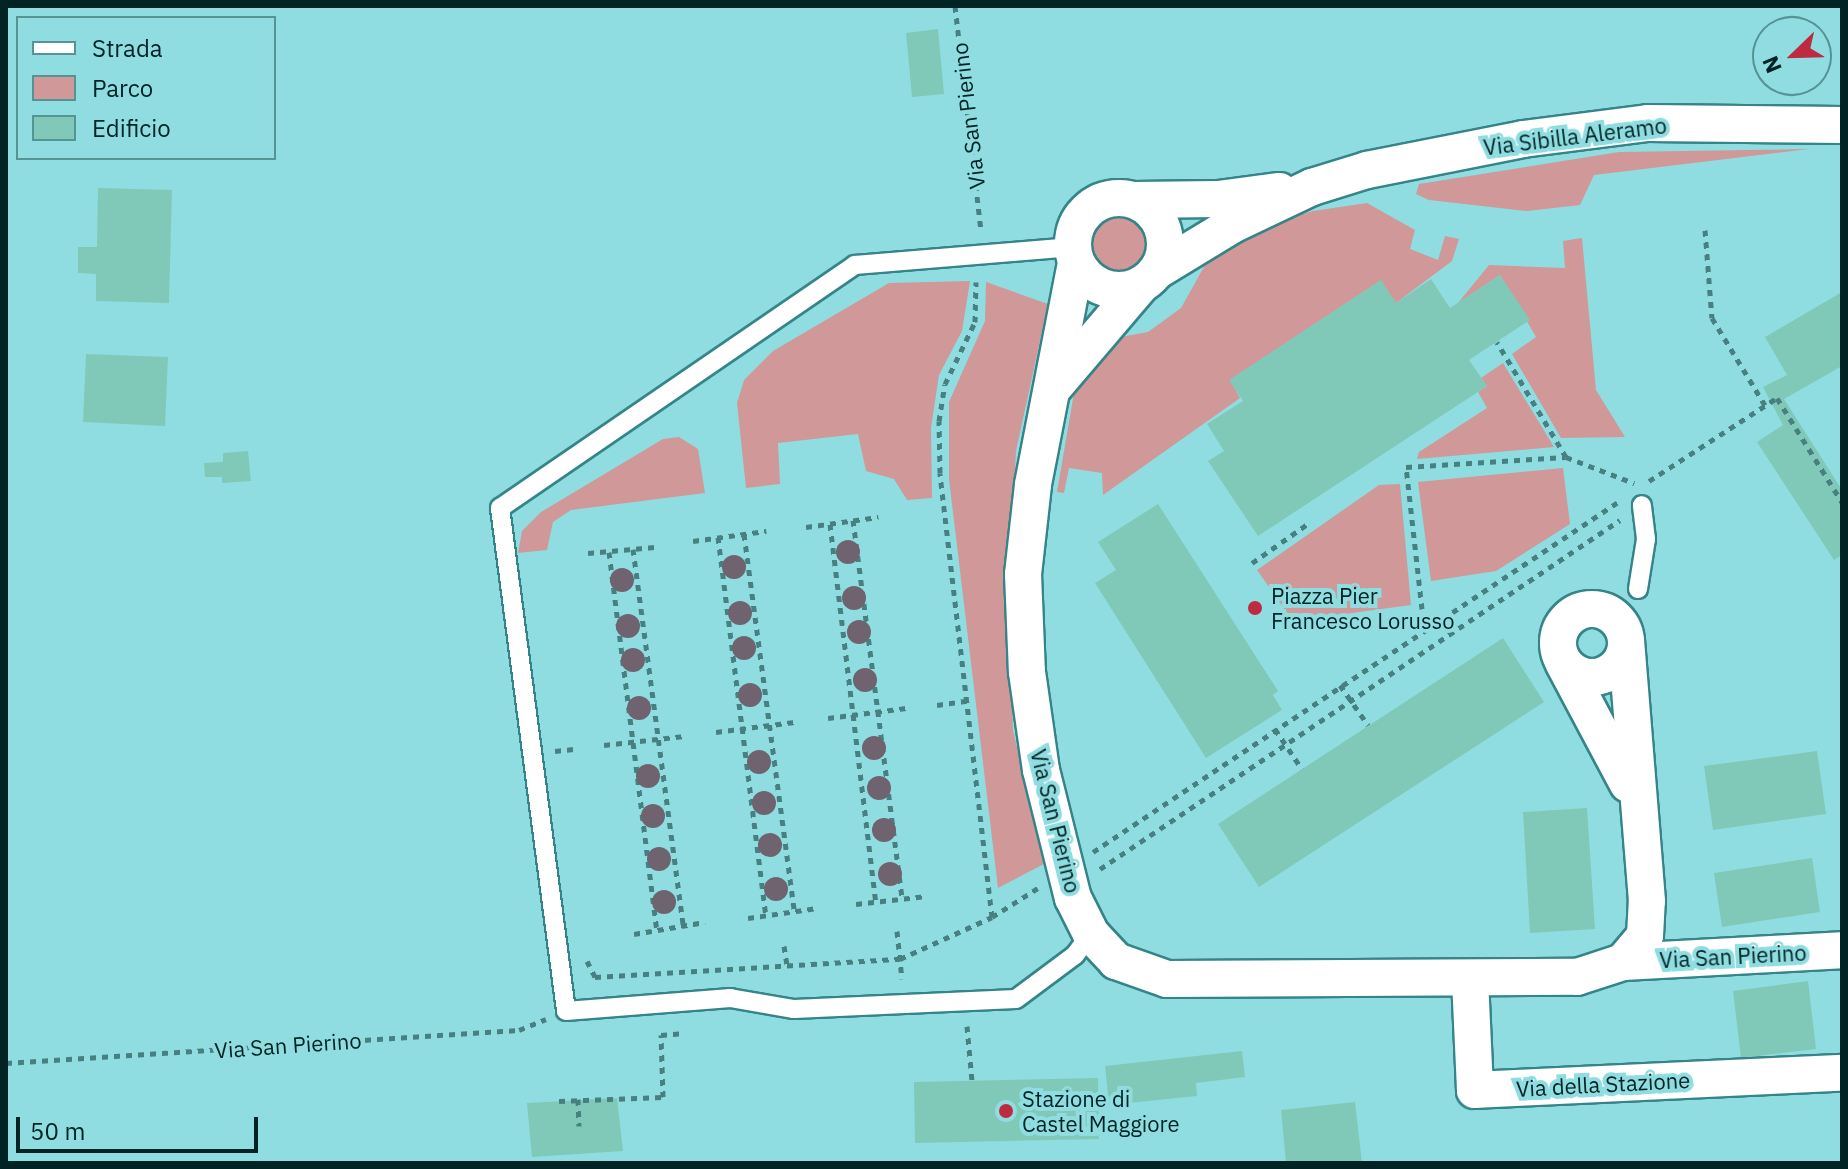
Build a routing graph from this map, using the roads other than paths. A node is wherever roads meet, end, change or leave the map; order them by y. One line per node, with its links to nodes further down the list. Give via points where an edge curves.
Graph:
1 (1842, 125): 2 (street, Via Sibilla Aleramo, via 1648,123 1523,139 1367,170)
2 (1312, 187): 3 (street, Via Sibilla Aleramo, via 1218,199); 5 (street, Via Sibilla Aleramo, via 1232,225)
3 (1134, 200): 4 (street, Via San Pierino, via 1104,200 1091,207 1074,232); 5 (street, via 1147,206 1163,229 1164,257)
4 (1075, 255): 5 (street, via 1085,275 1111,290); 6 (street, Via San Pierino); 12 (lane, via 855,265 500,508 566,1011 730,998 794,1009 1016,999 1075,955)
5 (1149, 278): 6 (street, Via San Pierino, via 1062,372)
6 (1048, 398): 12 (street, Via San Pierino, via 1023,574 1027,672 1041,770 1073,898)
7 (1642, 496): 8 (lane, via 1646,539)
8 (1638, 589)
9 (1626, 641): 10 (street, via 1620,663 1602,676 1581,676); 10 (street, via 1618,620 1587,609 1560,629 1558,652); 11 (street, Via San Pierino)
10 (1563, 662): 11 (street, Via San Pierino, via 1618,761)
11 (1637, 808): 14 (street, Via San Pierino, via 1645,936)
12 (1091, 934): 15 (street, Via San Pierino, via 1116,961 1167,979)
13 (1842, 950): 14 (street, Via San Pierino)
14 (1623, 962): 15 (street, Via San Pierino, via 1577,977)
15 (1470, 979): 16 (street, Via della Stazione, via 1475,1090)
16 (1842, 1073)

